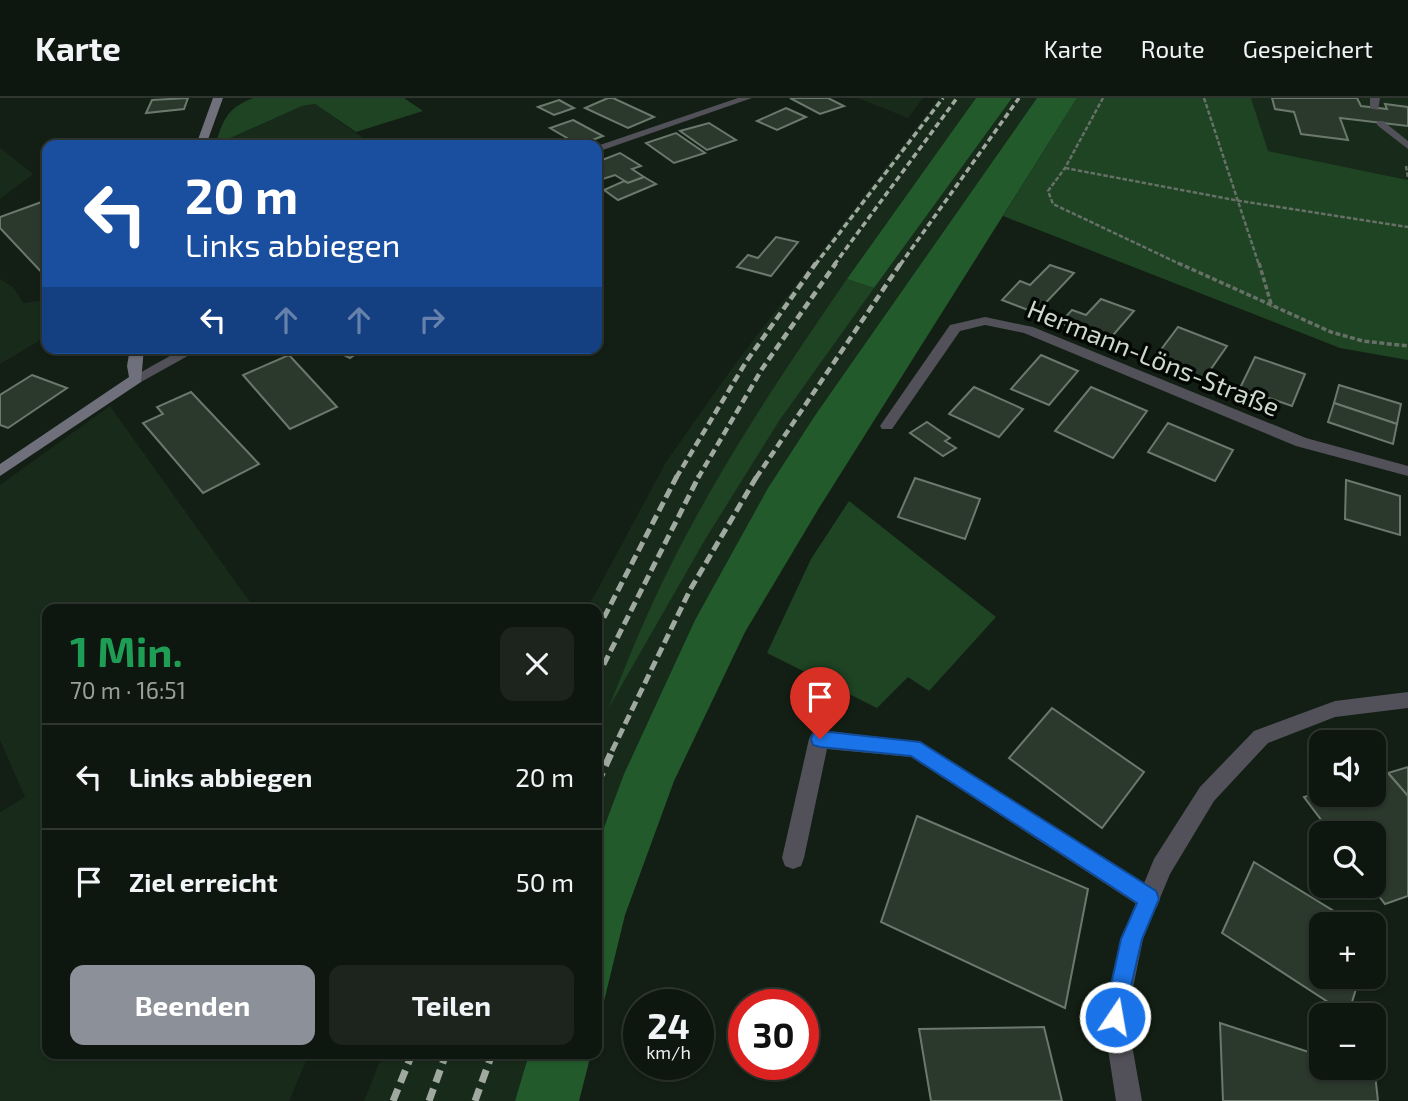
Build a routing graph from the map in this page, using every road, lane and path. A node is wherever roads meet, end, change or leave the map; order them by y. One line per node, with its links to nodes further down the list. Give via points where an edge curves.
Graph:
1 (218, 98): 6 (street)
2 (747, 98): 8 (street)
3 (1103, 98): 9 (path)
4 (1204, 98): 10 (path)
5 (1380, 123): 7 (street)
6 (203, 140)
7 (1408, 146)
8 (602, 147)
9 (1065, 168): 10 (path); 12 (path, via 1048,191 1053,204)
10 (1240, 201): 11 (path); 12 (path)
11 (1408, 227)
12 (1272, 308): 13 (path, via 1363,341)
13 (1408, 346)
14 (136, 354): 16 (street)
15 (184, 354): 16 (street)
16 (136, 379): 18 (street)
17 (887, 426): 19 (street, Hermann-Löns-Straße, via 955,328 985,321 1028,330 1301,442)
18 (0, 471)
19 (1408, 471)
20 (1408, 700): 22 (street, via 1335,709 1261,737 1208,794 1162,867)
21 (793, 858): 22 (street, via 820,739 914,748)
22 (1149, 899): 23 (street, via 1132,939 1115,1017)
23 (1129, 1101)

